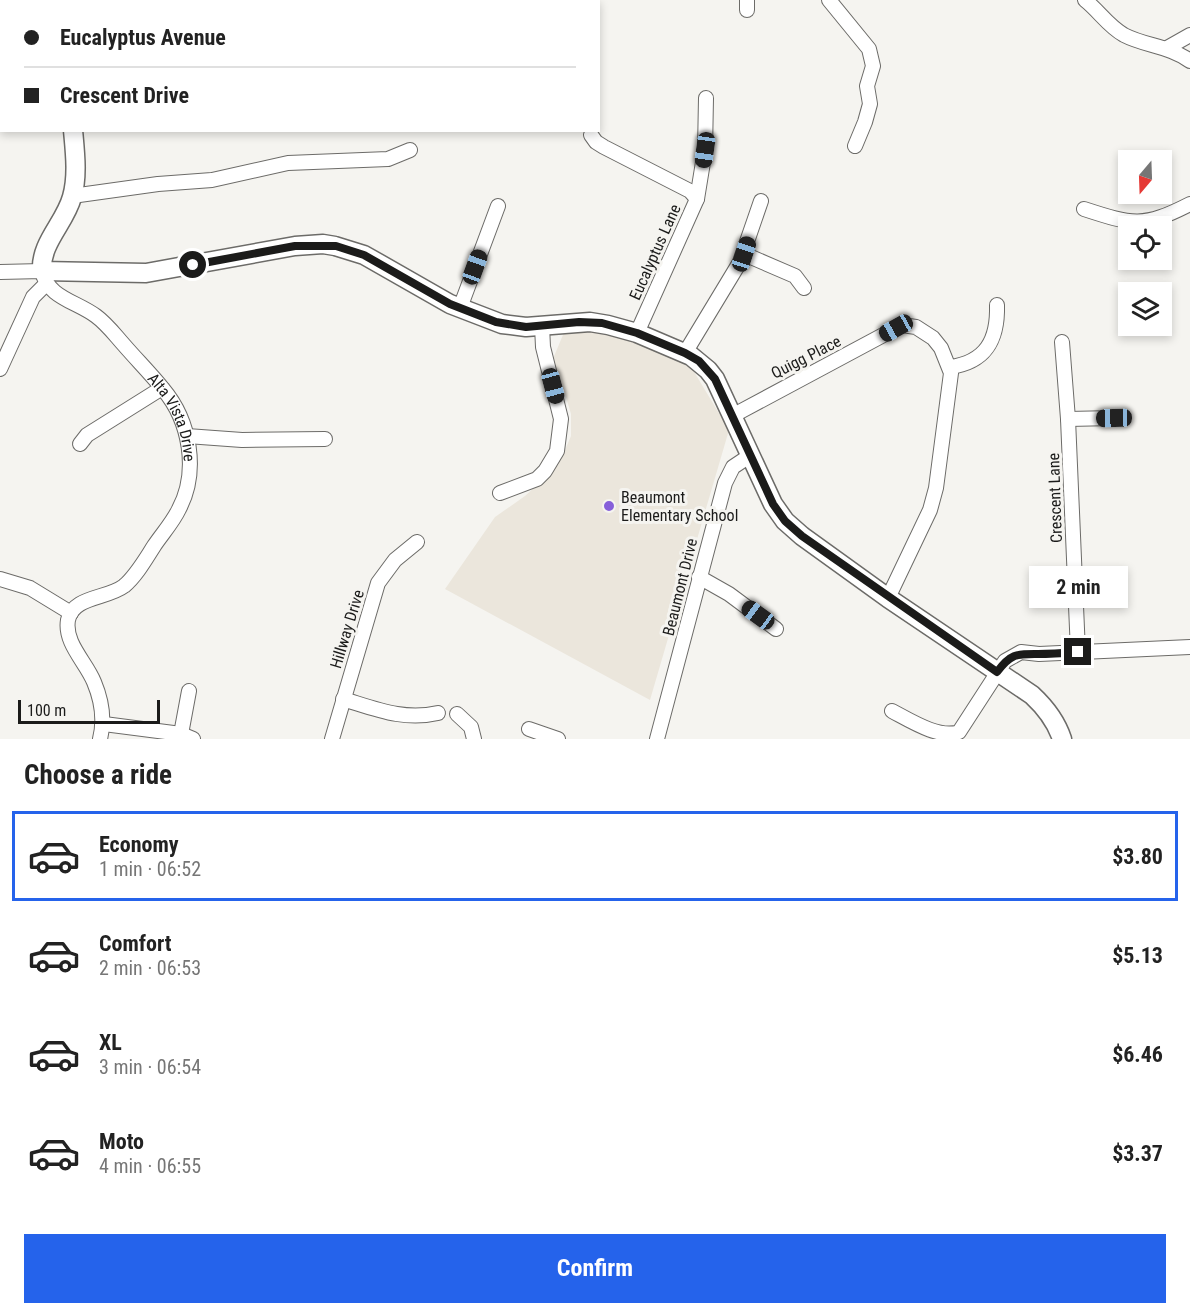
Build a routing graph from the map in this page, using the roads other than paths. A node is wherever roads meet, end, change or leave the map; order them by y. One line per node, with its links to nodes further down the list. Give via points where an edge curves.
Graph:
1 (829, 0): 9 (street, via 869,49 873,66 867,86 870,104 866,122)
2 (1085, 0): 4 (street, via 1125,36)
3 (1190, 35): 4 (street)
4 (1167, 48): 5 (street)
5 (1190, 61)
6 (706, 98): 12 (street, via 705,150)
7 (74, 132): 11 (main road)
8 (591, 135): 12 (street, Eucalyptus Lane, via 604,147 690,190)
9 (855, 146)
10 (410, 150): 11 (street, via 388,159 288,163 212,180)
11 (72, 196): 19 (main road, via 45,250)
12 (697, 200): 24 (street, Eucalyptus Lane)
13 (761, 201): 17 (street)
14 (1190, 204): 16 (street, via 1156,220 1136,222)
15 (498, 206): 22 (street)
16 (1084, 209)
17 (744, 254): 20 (street, via 795,276); 26 (street)
18 (0, 272): 19 (street)
19 (44, 278): 22 (main road, via 146,273 323,244 364,255); 28 (street); 29 (street, Alta Vista Drive, via 56,294 97,317)
20 (804, 288)
21 (997, 305): 27 (street, via 996,330 988,348 969,362)
22 (460, 308): 23 (main road, via 502,324)
23 (542, 326): 24 (main road, via 602,323); 37 (street, via 543,347 561,419 559,442 553,460 537,479)
24 (637, 333): 26 (main road)
25 (1062, 342): 32 (street, Crescent Lane)
26 (685, 353): 30 (main road, via 699,361 715,379)
27 (950, 367): 30 (street, Quigg Place, via 933,338 903,325); 41 (street, via 939,478 930,510)
28 (0, 369)
29 (162, 388): 33 (street, Alta Vista Drive, via 183,421); 35 (street, via 87,435)
30 (732, 416): 36 (main road)
31 (1114, 418): 32 (street)
32 (1068, 419): 45 (street, Crescent Lane)
33 (187, 436): 34 (street); 42 (street, Alta Vista Drive, via 189,477 173,519 128,582 110,594 78,604)
34 (325, 439)
35 (80, 444)
36 (751, 455): 39 (street, Beaumont Drive, via 733,467 725,483); 41 (main road, via 785,521)
37 (500, 493)
38 (417, 542): 48 (street, Hillway Drive, via 395,560 378,583)
39 (699, 577): 43 (street); 59 (street, Beaumont Drive)
40 (0, 579): 42 (street, via 30,588)
41 (888, 597): 46 (main road)
42 (70, 613): 52 (street, via 69,632 93,681)
43 (776, 629)
44 (1190, 646): 45 (street)
45 (1078, 652): 46 (street, via 1021,652 1005,661)
46 (997, 672): 49 (street, via 959,732 953,735 939,735); 60 (main road, via 1043,706 1058,724)
47 (189, 691): 54 (street)
48 (344, 699): 50 (street, via 396,716); 56 (street, Hillway Drive)
49 (892, 711)
50 (438, 713)
51 (458, 714): 57 (street, via 471,727)
52 (104, 724): 54 (street); 55 (street)
53 (529, 729): 58 (street)
54 (188, 737)
55 (100, 739)
56 (332, 739)
57 (474, 739)
58 (558, 739)
59 (657, 739)
60 (1062, 739)

